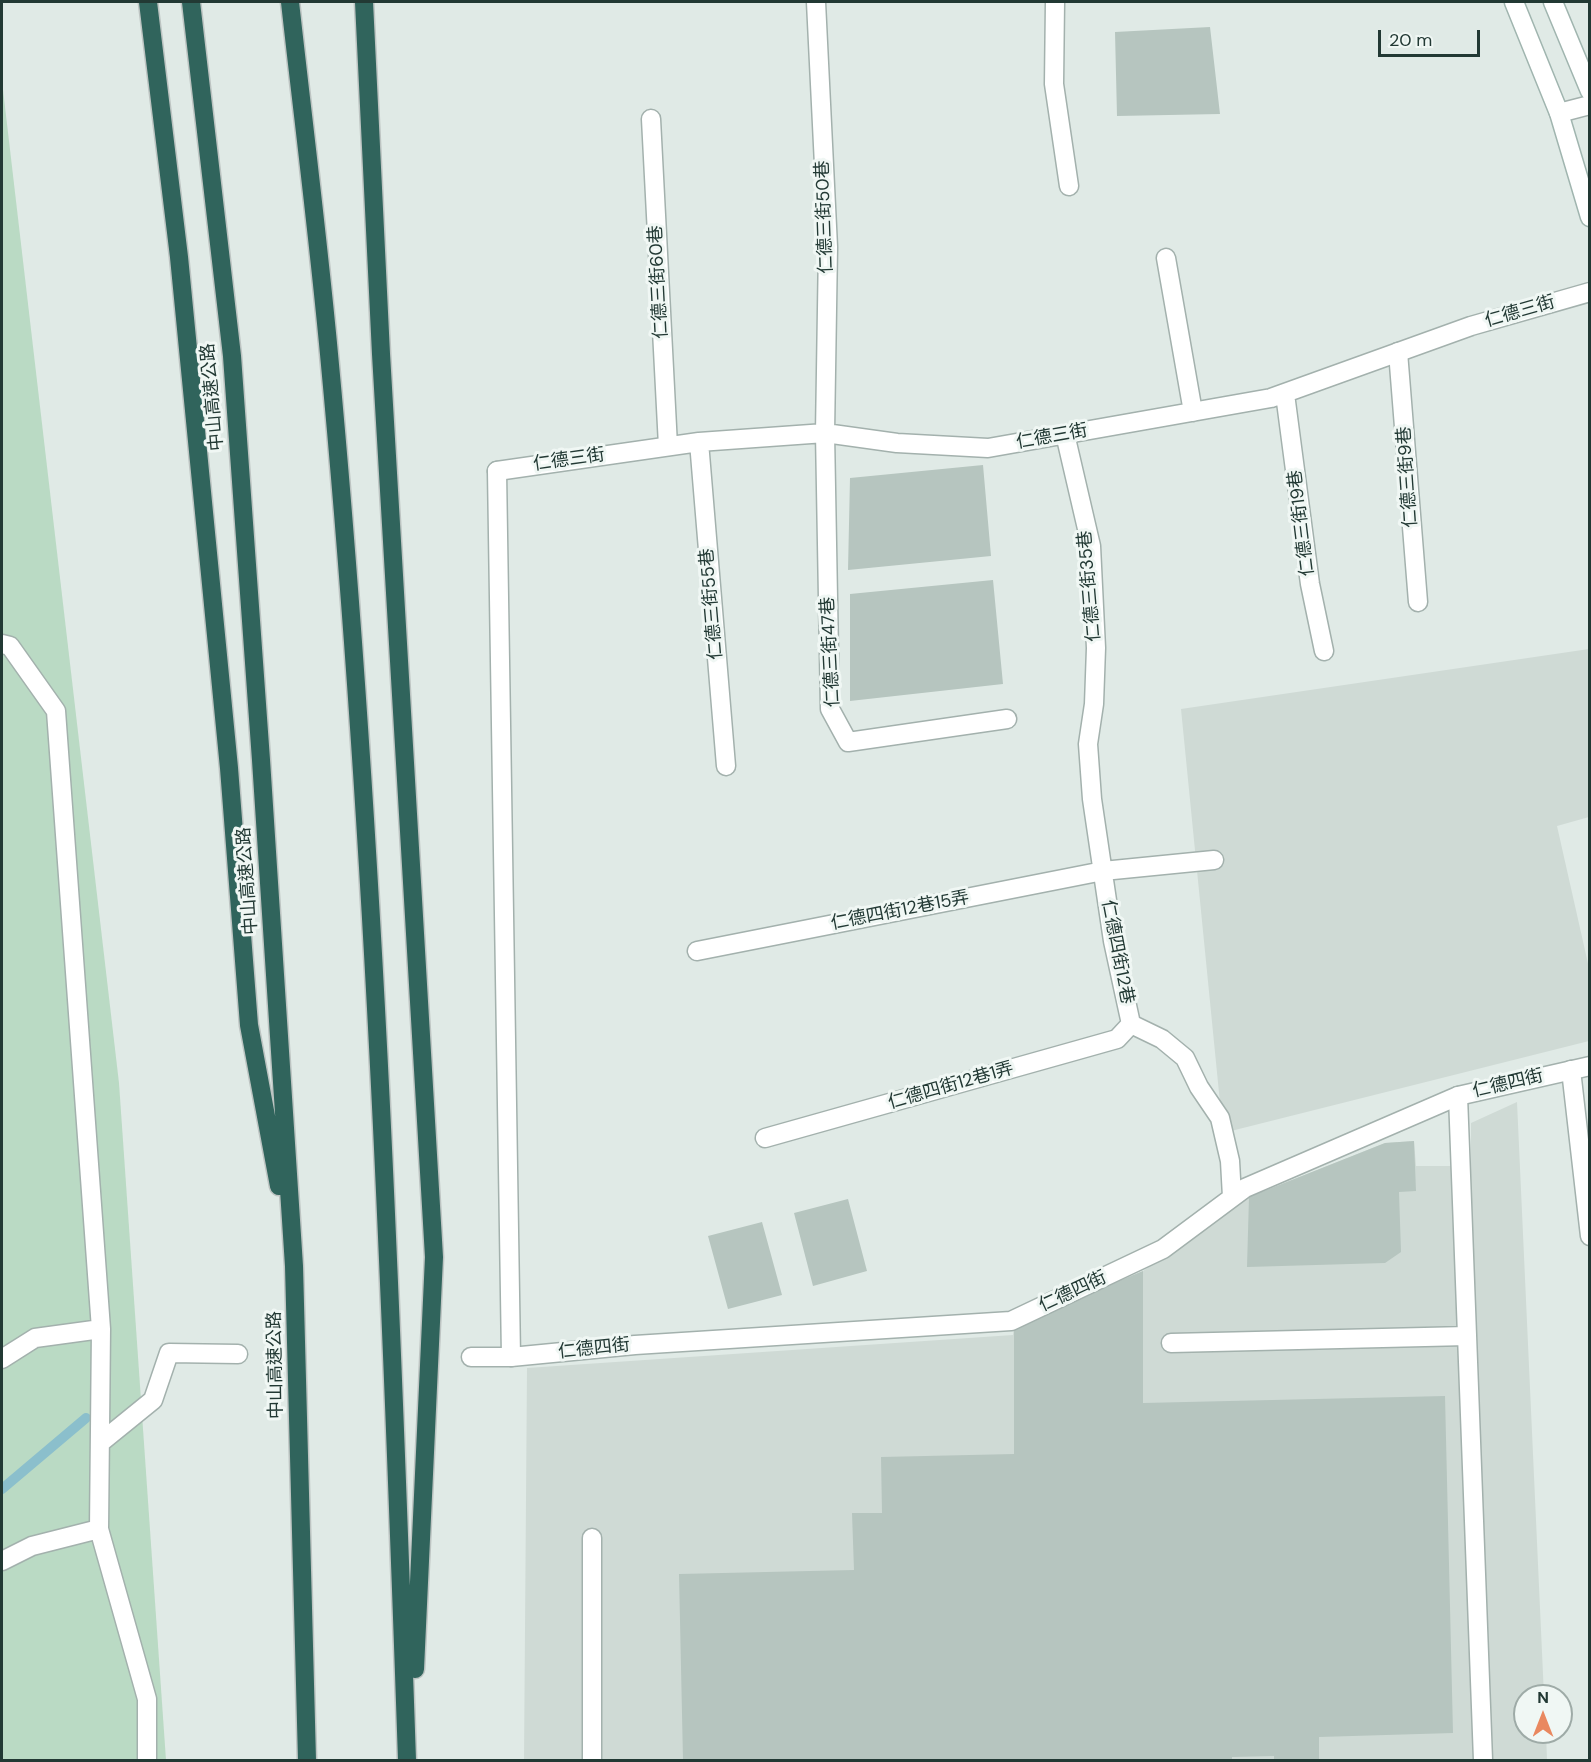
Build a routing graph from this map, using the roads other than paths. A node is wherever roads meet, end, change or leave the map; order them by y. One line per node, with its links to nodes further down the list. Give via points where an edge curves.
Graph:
1 (148, 2): 40 (highway, via 179,257 229,768 249,1025)
2 (191, 2): 40 (highway, 中山高速公路, via 232,356)
3 (290, 2): 54 (highway, via 329,353 360,749 390,1264)
4 (364, 2): 54 (highway, via 434,1257)
5 (816, 2): 20 (street, 仁德三街50巷, via 828,247)
6 (1055, 2): 13 (street, via 1054,84)
7 (1514, 2): 11 (street)
8 (1553, 2): 9 (street)
9 (1590, 91)
10 (1590, 105): 11 (street)
11 (1559, 113): 14 (street)
12 (651, 119): 23 (street, 仁德三街60巷)
13 (1069, 186)
14 (1590, 217)
15 (1166, 258): 19 (street)
16 (1590, 292): 17 (street, 仁德三街, via 1471,326)
17 (1398, 352): 18 (street, 仁德三街); 24 (street, 仁德三街9巷)
18 (1286, 394): 19 (street, 仁德三街); 26 (street, 仁德三街19巷, via 1310,584)
19 (1193, 412): 21 (street, 仁德三街)
20 (825, 433): 21 (street, 仁德三街, via 897,443 987,448); 22 (street, 仁德三街); 28 (street, 仁德三街47巷, via 830,709 848,742)
21 (1065, 434): 27 (street, 仁德三街35巷, via 1090,546 1096,648)
22 (699, 442): 23 (street, 仁德三街); 29 (street, 仁德三街55巷)
23 (668, 446): 46 (street, 仁德三街, via 497,471)
24 (1418, 602)
25 (2, 644): 41 (street, via 10,646 56,711)
26 (1324, 651)
27 (1094, 704): 31 (street, 仁德四街12巷, via 1088,744)
28 (1007, 719)
29 (726, 766)
30 (1214, 860): 31 (street, 仁德四街12巷15弄)
31 (1102, 871): 32 (street, 仁德四街12巷15弄); 33 (street, 仁德四街12巷)
32 (697, 951)
33 (1131, 1024): 37 (street, 仁德四街12巷1弄, via 1117,1039); 38 (street, 仁德四街12巷, via 1162,1039 1185,1058 1220,1118 1230,1161)
34 (1590, 1066): 35 (street, 仁德四街)
35 (1571, 1070): 36 (street, 仁德四街); 39 (street)
36 (1458, 1096): 38 (street, 仁德四街); 42 (street)
37 (765, 1138)
38 (1232, 1197): 46 (street, 仁德四街, via 1163,1250 1011,1321 635,1345)
39 (1590, 1236)
40 (294, 1266): 53 (highway, 中山高速公路)
41 (101, 1329): 47 (street, via 34,1338); 48 (street)
42 (1467, 1336): 43 (street); 56 (street)
43 (1171, 1343)
44 (238, 1354): 48 (street, via 169,1353 153,1400)
45 (471, 1357): 46 (street, 仁德四街)
46 (511, 1357)
47 (2, 1359)
48 (100, 1443): 49 (street)
49 (99, 1529): 51 (street, via 32,1546); 52 (street, via 147,1699)
50 (592, 1538): 55 (street)
51 (2, 1561)
52 (147, 1761)
53 (307, 1761)
54 (409, 1761)
55 (592, 1761)
56 (1483, 1761)

